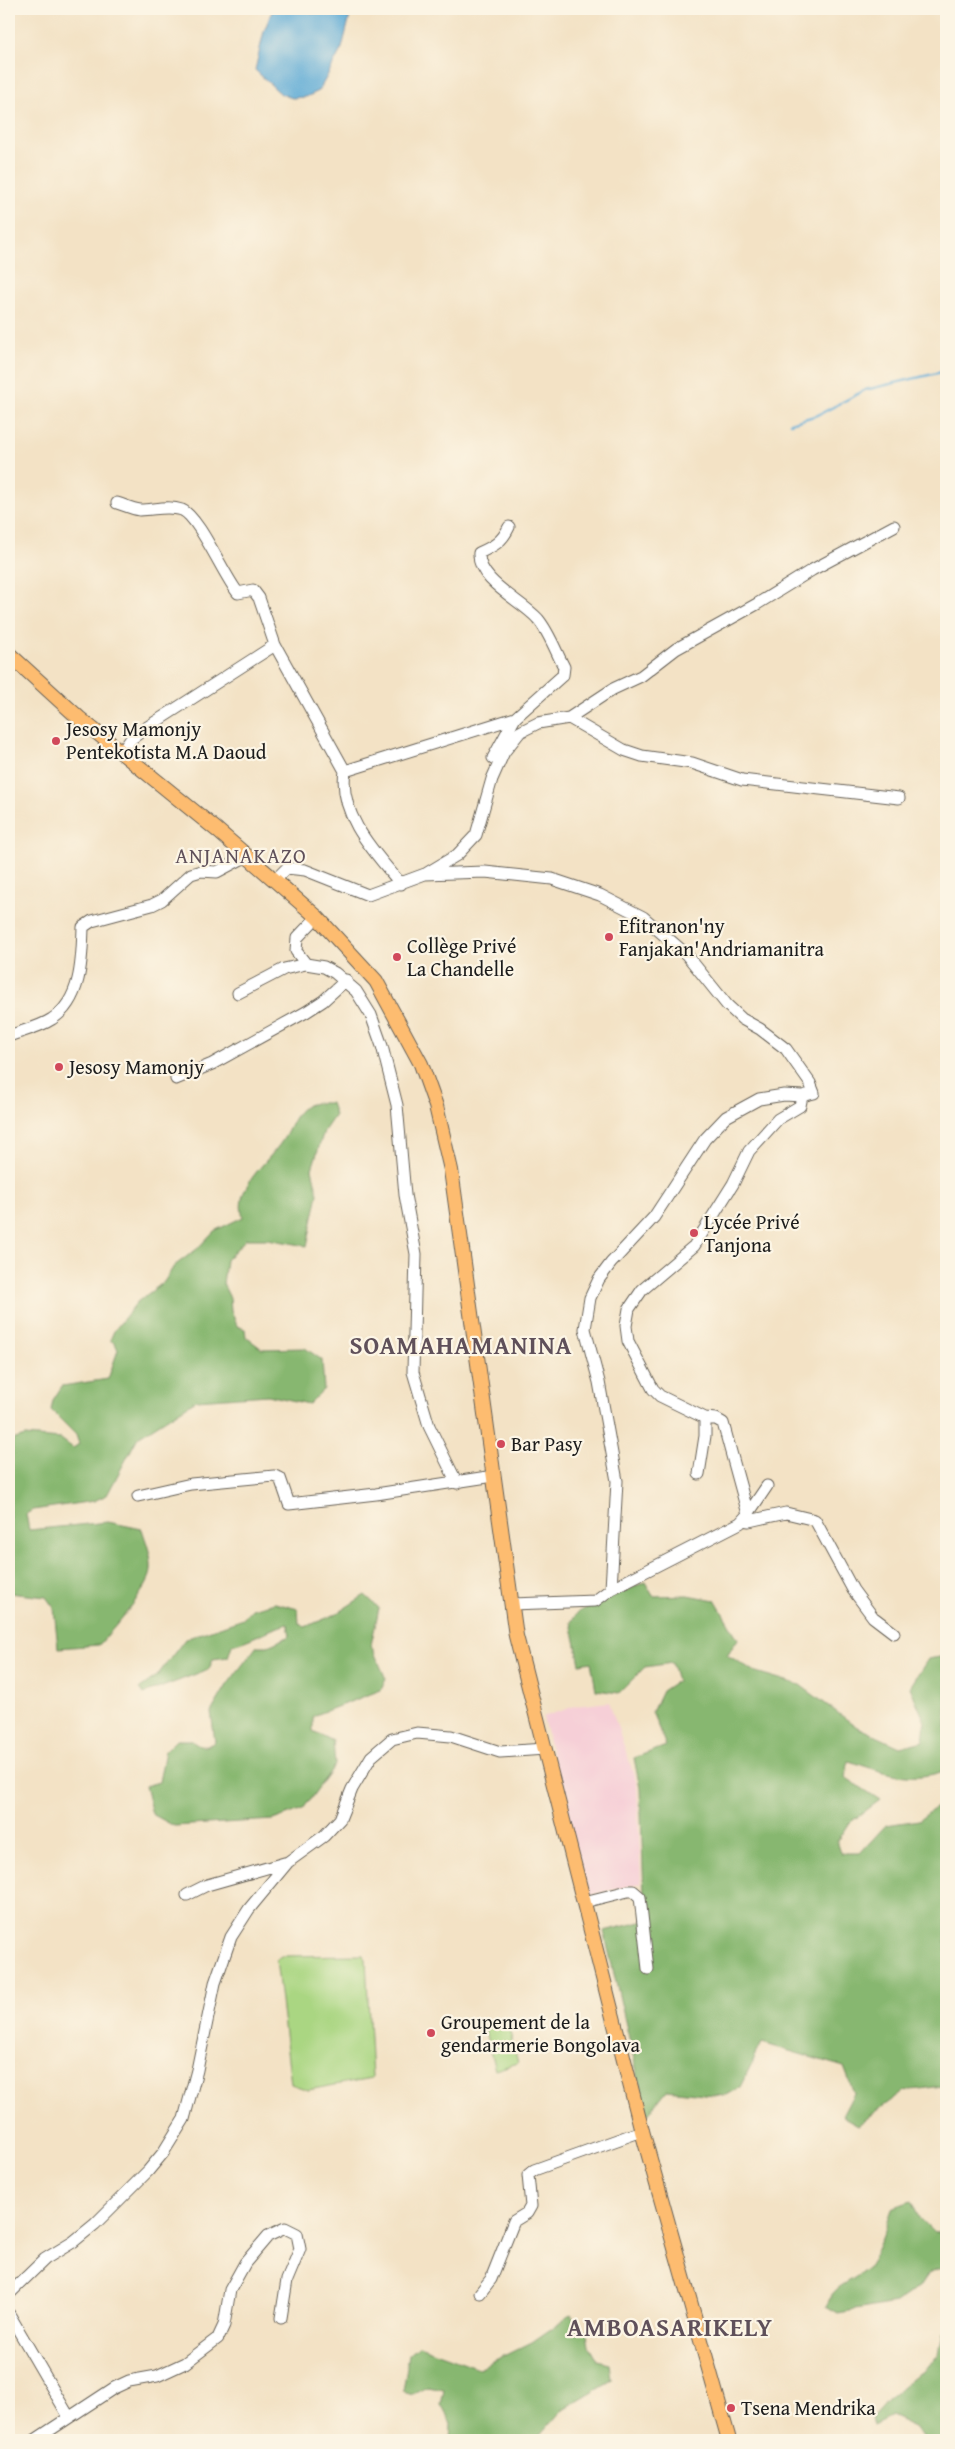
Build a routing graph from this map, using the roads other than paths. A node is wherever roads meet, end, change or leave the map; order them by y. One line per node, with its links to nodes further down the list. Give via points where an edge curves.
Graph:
1 (117, 503): 4 (street, via 138,510 172,507 184,511 212,548 238,593 253,590 259,598)
2 (894, 526): 7 (street, via 676,649 641,676 613,689)
3 (510, 527): 6 (street, via 497,545 478,553 478,563 487,576 538,620 564,667 563,675)
4 (275, 645): 8 (street, via 146,728 131,739); 9 (street)
5 (9, 654): 8 (main road, via 78,718)
6 (515, 718): 9 (street); 10 (street, via 492,760)
7 (569, 718): 10 (street, via 538,723 520,732 504,752); 11 (street, via 624,750 642,756 692,763 742,780)
8 (122, 752): 12 (main road)
9 (344, 771): 15 (street, via 344,795 364,839)
10 (492, 779): 13 (street, via 476,835 457,855)
11 (899, 798)
12 (247, 856): 14 (main road); 20 (street, via 217,872 192,874 152,905 92,921 83,927 78,983 62,1011 52,1020)
13 (425, 874): 15 (street); 22 (street, via 485,872 552,879 600,895 643,917 686,954 742,1019 786,1049 814,1093)
14 (275, 880): 15 (street, via 287,868 305,870 368,895); 16 (main road)
15 (401, 884)
16 (317, 917): 17 (street, via 297,938 296,951); 25 (main road, via 376,980 420,1064 436,1106 451,1170)
17 (306, 964): 18 (street, via 324,967); 19 (street, via 284,969)
18 (346, 980): 21 (street, via 306,1012 212,1064); 26 (street, via 371,1015 397,1105 405,1195 416,1254 413,1372 429,1426)
19 (238, 993)
20 (9, 1036)
21 (176, 1078)
22 (802, 1096): 23 (street, via 800,1106 778,1119 749,1151 733,1184 694,1246 642,1290 629,1310 628,1341 653,1389 660,1396); 30 (street, via 759,1099 726,1118 705,1139 654,1217 610,1262 590,1298 585,1329 599,1382 617,1481)
23 (705, 1418): 24 (street); 29 (street, via 723,1423)
24 (699, 1474)
25 (494, 1476): 26 (street); 31 (main road)
26 (457, 1483): 28 (street, via 289,1504 280,1478 274,1476 191,1484)
27 (767, 1486): 29 (street)
28 (138, 1496)
29 (746, 1517): 30 (street, via 722,1534); 32 (street, via 749,1521 786,1513 815,1520 853,1590 873,1617)
30 (611, 1589): 31 (street, via 595,1601)
31 (512, 1604): 33 (main road, via 516,1636)
32 (894, 1633)
33 (545, 1749): 34 (street, via 500,1752 451,1736 417,1733 392,1740 371,1757 352,1789 340,1819 324,1836); 36 (main road)
34 (288, 1862): 35 (street, via 207,1885); 40 (street, via 248,1910 231,1937 215,1983 184,2119 163,2153 95,2224 45,2259)
35 (187, 1894)
36 (584, 1902): 37 (street, via 628,1891 640,1897); 38 (main road)
37 (648, 1969)
38 (642, 2131): 39 (street, via 534,2170 528,2175 531,2206 527,2213 514,2221 491,2279); 45 (main road)
39 (480, 2292)
40 (9, 2294)
41 (9, 2314): 43 (street)
42 (281, 2318): 43 (street, via 287,2280 300,2249 297,2234 285,2228 268,2236 245,2263 230,2290 224,2325 218,2338 186,2363 157,2376 114,2388)
43 (68, 2418): 44 (street)
44 (35, 2440)
45 (729, 2440)

